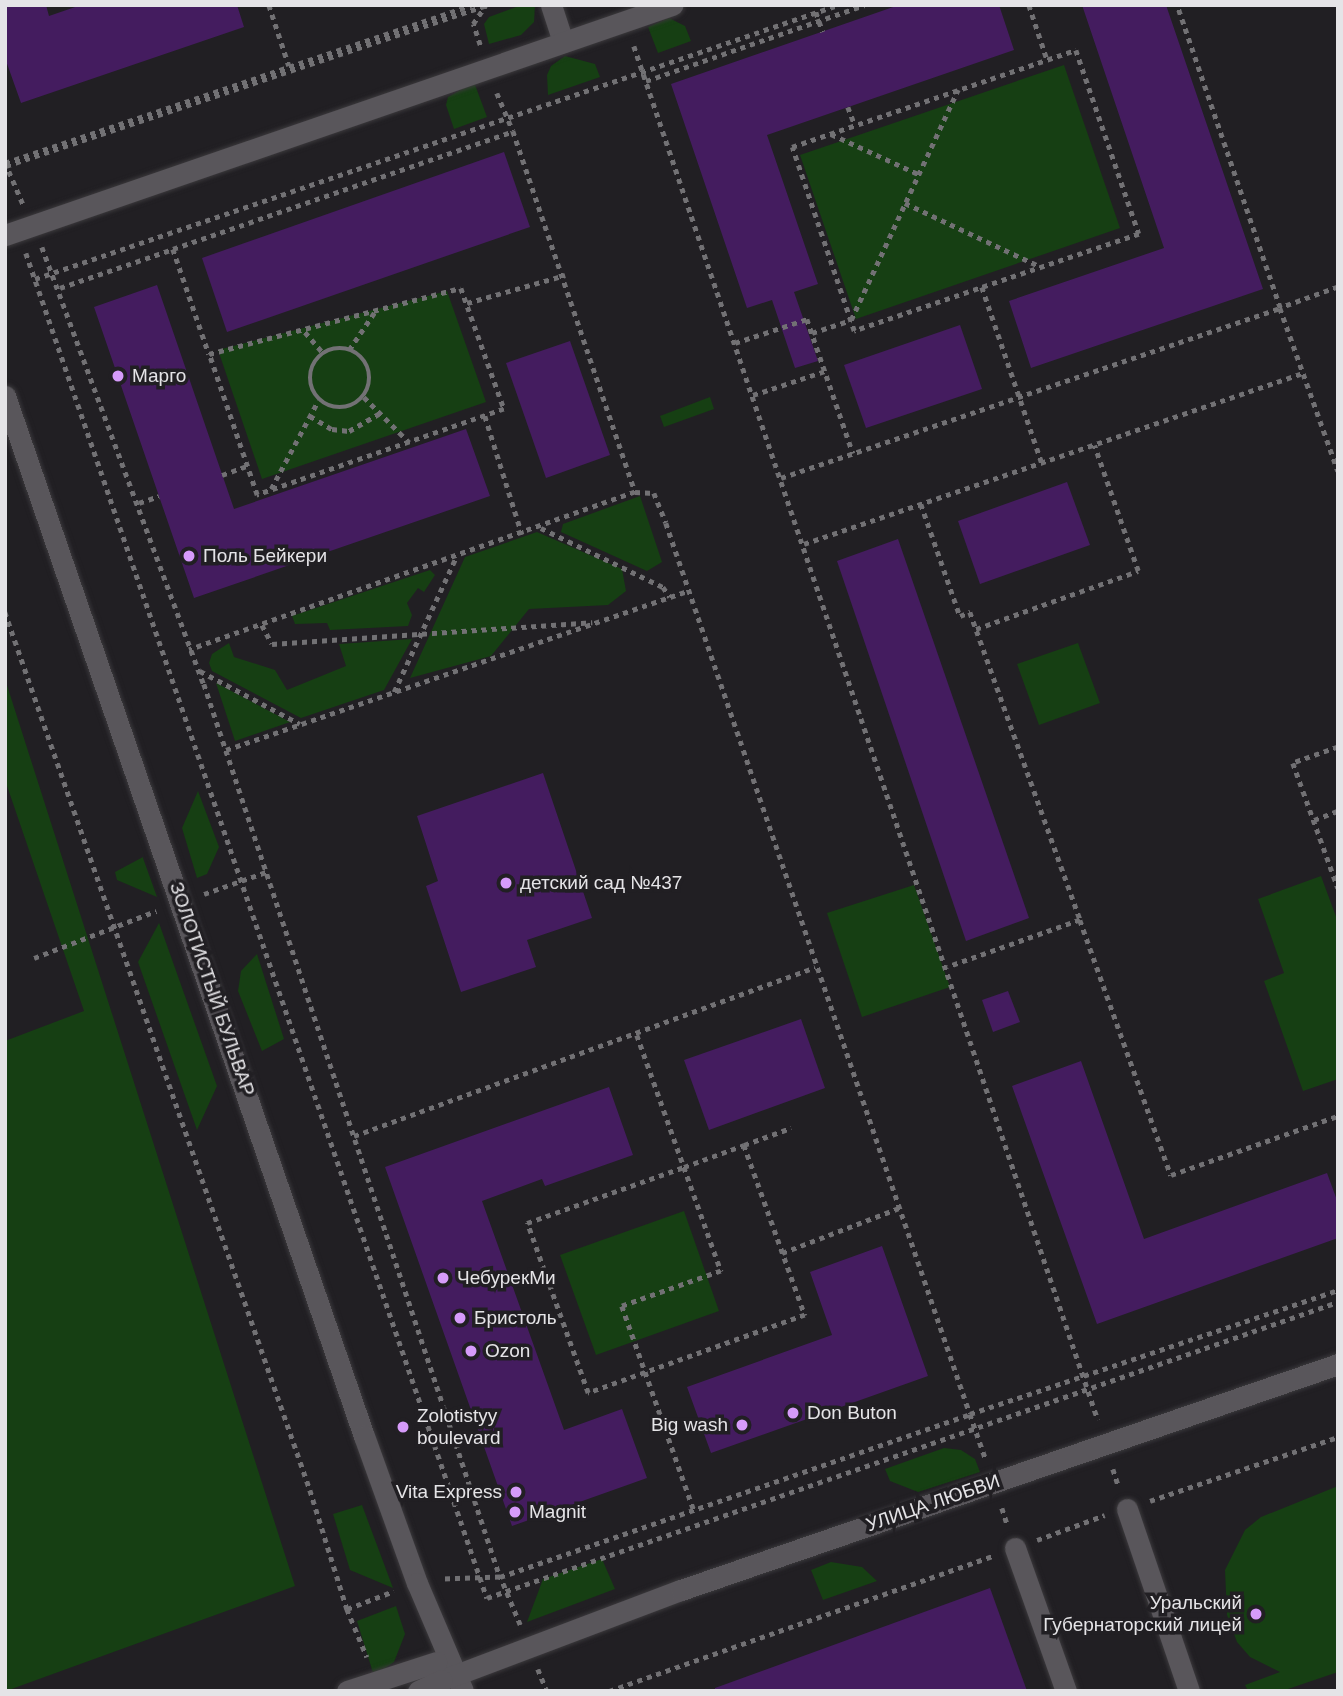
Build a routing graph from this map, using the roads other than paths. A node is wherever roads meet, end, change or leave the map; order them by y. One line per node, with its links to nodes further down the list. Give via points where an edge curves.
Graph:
1 (551, 5): 3 (street)
2 (672, 5): 3 (street)
3 (563, 42): 4 (street)
4 (19, 230)
5 (5, 396): 9 (street, ЗОЛОТИСТЫЙ БУЛЬВАР)
6 (1338, 1364): 9 (street, УЛИЦА ЛЮБВИ)
7 (1127, 1508): 13 (street)
8 (1015, 1548): 12 (street)
9 (449, 1676): 10 (street, via 377,1682); 11 (street)
10 (347, 1691)
11 (418, 1691)
12 (1066, 1691)
13 (1189, 1691)

